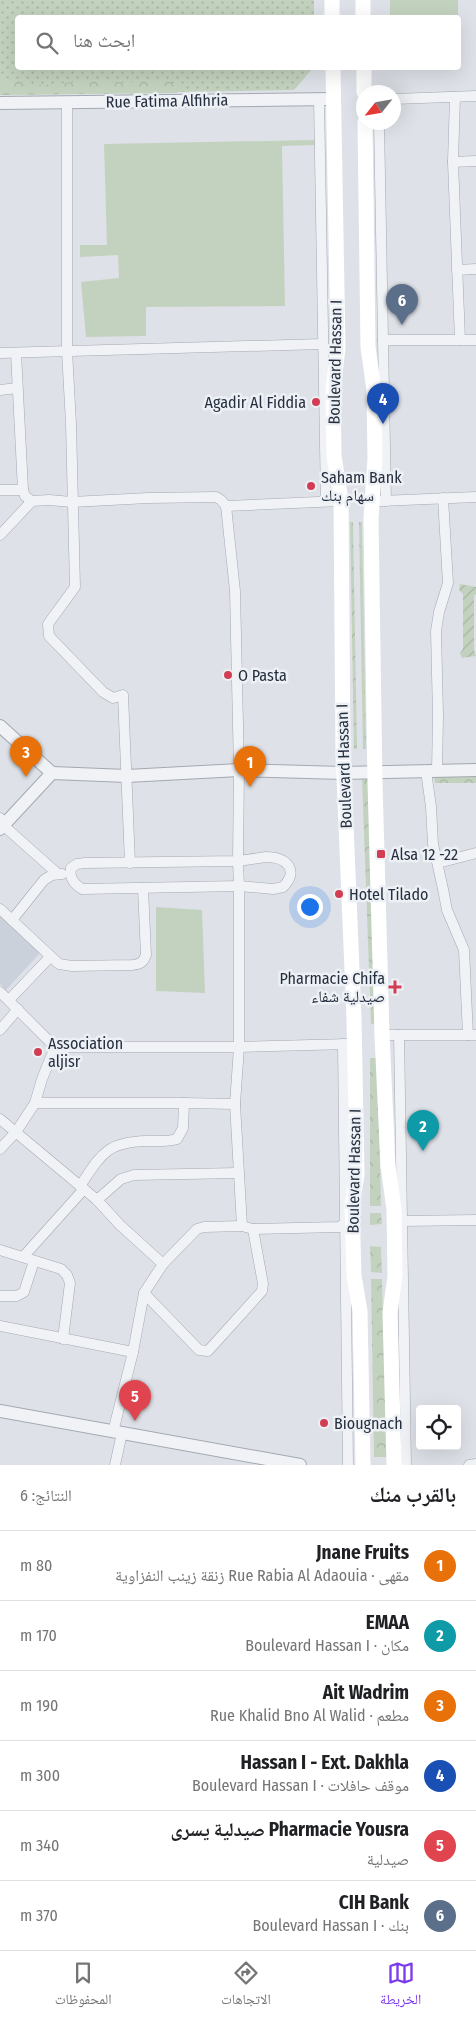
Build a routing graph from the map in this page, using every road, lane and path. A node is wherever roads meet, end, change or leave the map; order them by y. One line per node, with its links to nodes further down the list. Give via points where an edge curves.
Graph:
1 (332, 0): 3 (main road)
2 (362, 0): 4 (main road)
3 (332, 15)
4 (363, 15)
5 (333, 70): 10 (main road, Boulevard Hassan I)
6 (364, 70): 7 (main road)
7 (364, 85)
8 (476, 96): 9 (street)
9 (454, 98): 11 (street); 17 (street)
10 (326, 99): 12 (street, Rue Fatima Alfihria); 23 (street); 34 (main road, Boulevard Hassan I, via 338,348 333,390)
11 (401, 99)
12 (68, 102): 13 (street, Rue Fatima Alfihria); 24 (street)
13 (0, 103)
14 (365, 130): 35 (main road, Boulevard Hassan I, via 368,348 374,390)
15 (379, 130): 20 (street)
16 (476, 161): 17 (street)
17 (453, 162): 19 (street)
18 (476, 269): 19 (street)
19 (457, 270): 21 (street)
20 (383, 340): 21 (street); 35 (street)
21 (460, 340): 22 (street)
22 (476, 340)
23 (322, 344): 24 (street); 34 (street)
24 (67, 351): 25 (street); 36 (street, via 72,424)
25 (16, 352): 26 (street); 27 (street)
26 (0, 353)
27 (17, 388): 28 (street); 30 (street)
28 (0, 390)
29 (0, 490): 30 (street)
30 (23, 490): 33 (street)
31 (476, 497): 32 (street)
32 (443, 498): 35 (street); 42 (street, via 448,583 436,631 438,716)
33 (32, 501): 36 (street); 38 (street)
34 (333, 501): 37 (street); 45 (main road, Boulevard Hassan I)
35 (379, 501): 43 (main road, Boulevard Hassan I)
36 (72, 502): 37 (street, via 216,497); 46 (street, via 75,587 47,630 97,687 113,698 123,695)
37 (226, 506): 40 (street, via 235,590)
38 (0, 535)
39 (0, 726): 44 (street)
40 (239, 770): 45 (street); 46 (street); 49 (street)
41 (476, 770): 42 (street)
42 (431, 771): 43 (street); 51 (street, via 433,844)
43 (375, 772): 45 (street); 65 (main road, Boulevard Hassan I)
44 (52, 773): 46 (street); 47 (street)
45 (343, 773): 68 (main road, Boulevard Hassan I)
46 (126, 776): 50 (street)
47 (1, 824): 52 (street)
48 (476, 853): 51 (street)
49 (238, 861): 50 (street); 54 (street); 54 (street, via 279,858 287,863 290,872 286,885 278,889)
50 (130, 863): 53 (street, via 77,864 71,868)
51 (438, 863): 58 (street, via 448,910)
52 (58, 874): 53 (street); 57 (street, via 44,880)
53 (70, 874): 55 (street, via 75,885 82,889)
54 (239, 886): 55 (street); 70 (street)
55 (143, 888): 60 (street, via 146,955 140,964 65,966)
56 (0, 909): 57 (street)
57 (12, 920): 60 (street)
58 (464, 950): 59 (street); 67 (street)
59 (476, 950)
60 (50, 957): 62 (street)
61 (0, 992): 62 (street)
62 (9, 1000): 63 (street)
63 (18, 1009): 64 (street); 69 (street)
64 (0, 1030)
65 (382, 1035): 66 (street); 102 (main road, Boulevard Hassan I, via 388,1166 394,1209 395,1277 390,1312)
66 (399, 1035): 67 (street); 82 (street)
67 (472, 1035)
68 (349, 1044): 70 (street); 81 (main road, Boulevard Hassan I, via 357,1175)
69 (55, 1046): 70 (street); 72 (street)
70 (239, 1047): 73 (street)
71 (184, 1102): 72 (street); 73 (street); 78 (street, via 183,1128 177,1139 111,1147 93,1167)
72 (35, 1103): 75 (street)
73 (234, 1104): 77 (street)
74 (0, 1119): 75 (street)
75 (16, 1132): 76 (street); 78 (street)
76 (0, 1149)
77 (238, 1173): 79 (street, via 134,1174 120,1178); 83 (street)
78 (82, 1188): 79 (street); 86 (street)
79 (97, 1200): 88 (street)
80 (476, 1220): 82 (street)
81 (349, 1221): 84 (street, via 339,1227); 89 (main road, Boulevard Hassan I)
82 (402, 1221): 103 (street)
83 (242, 1226): 84 (street); 88 (street, via 197,1229)
84 (253, 1229): 90 (street, via 262,1291 208,1351 199,1350)
85 (0, 1250): 86 (street)
86 (23, 1257): 87 (street)
87 (34, 1261): 91 (street, via 24,1292 17,1296); 93 (street, via 61,1269 70,1283)
88 (163, 1264): 90 (street)
89 (350, 1273): 100 (street); 101 (main road, Boulevard Hassan I, via 360,1311)
90 (144, 1293): 94 (street)
91 (0, 1296)
92 (0, 1326): 93 (street)
93 (63, 1339): 94 (street)
94 (132, 1352): 96 (street)
95 (0, 1412): 96 (street)
96 (118, 1433): 98 (street); 99 (street)
97 (476, 1464): 104 (street)
98 (116, 1465)
99 (297, 1465)
100 (348, 1465)
101 (363, 1465)
102 (394, 1465)
103 (406, 1465)
104 (469, 1465)

